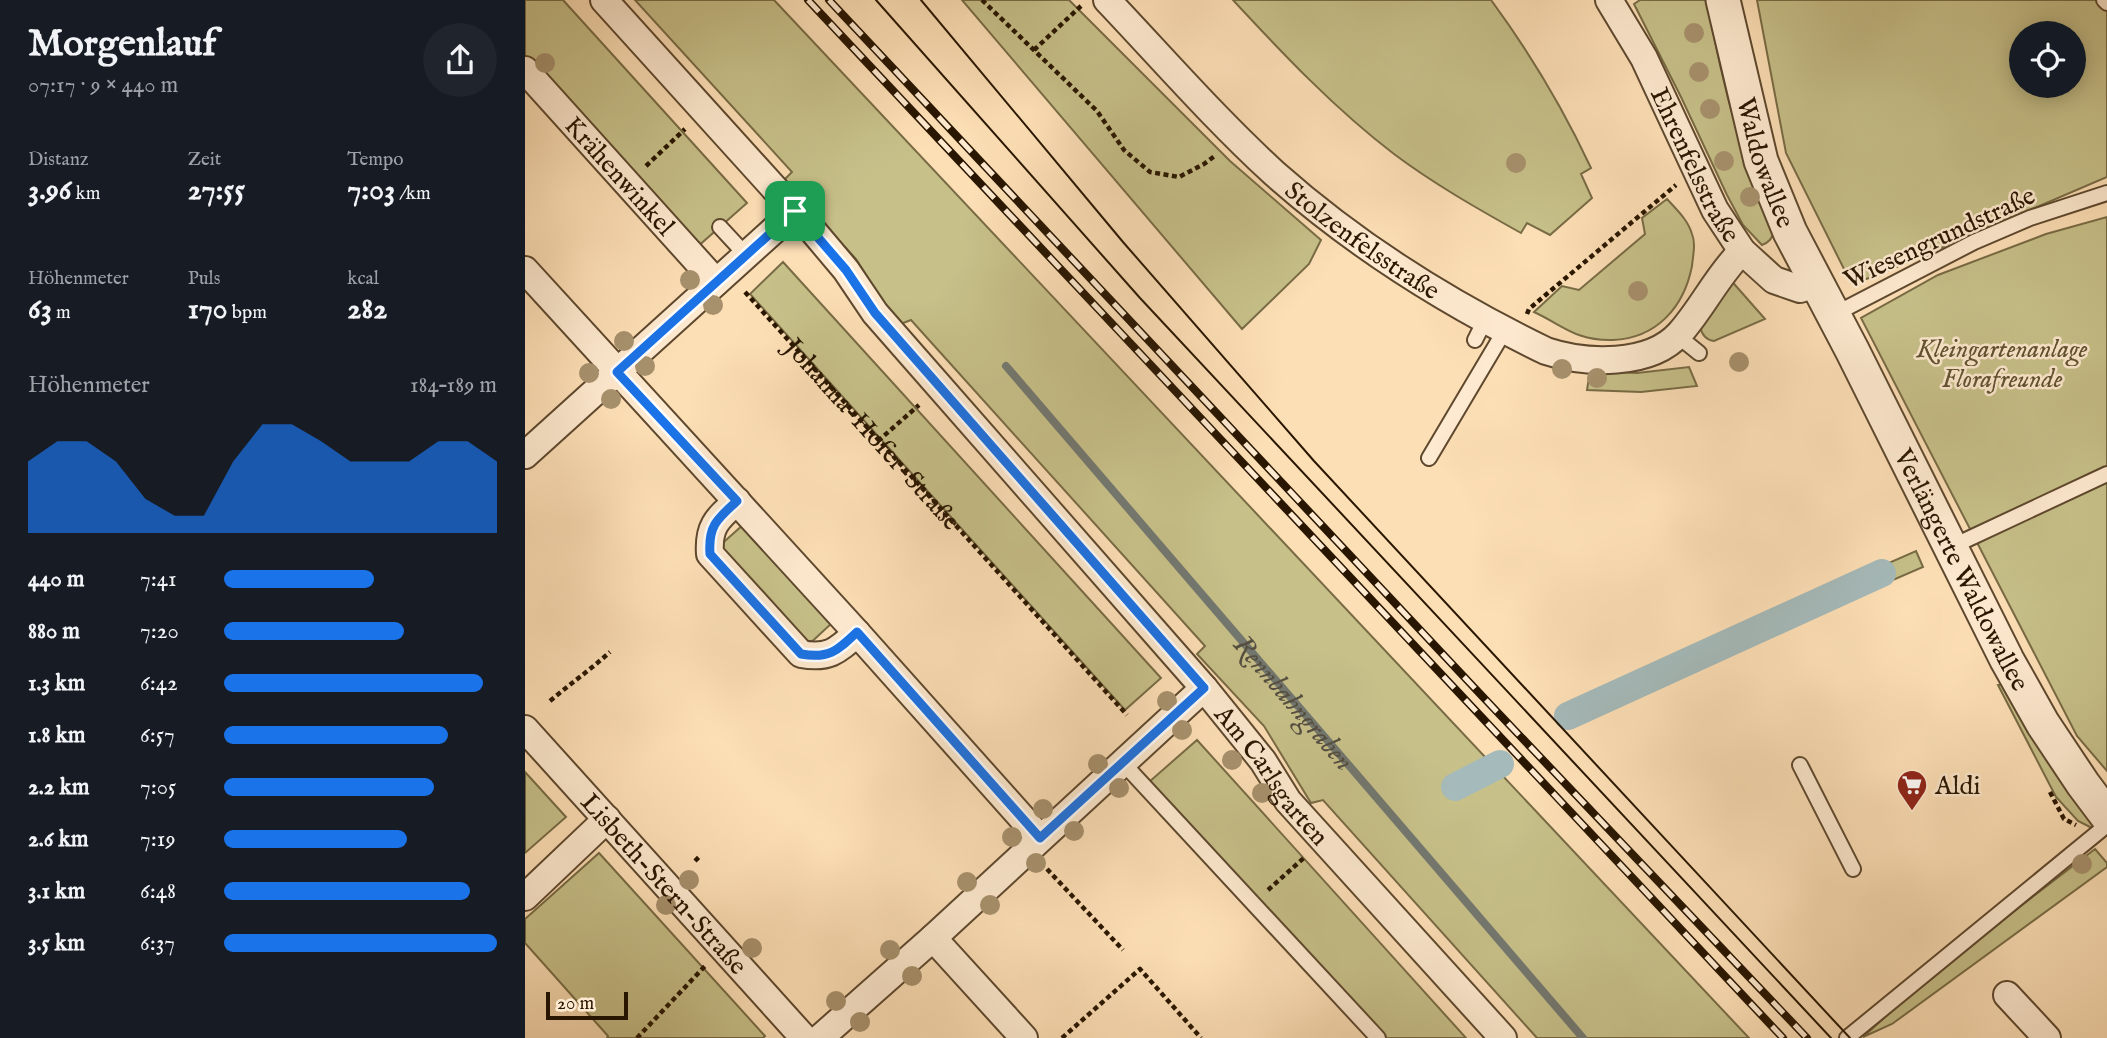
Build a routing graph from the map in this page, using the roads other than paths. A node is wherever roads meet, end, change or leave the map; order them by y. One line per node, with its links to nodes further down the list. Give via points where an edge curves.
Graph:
1 (604, 0): 7 (street, Am Carlsgarten)
2 (1609, 0): 9 (street, Ehrenfelsstraße, via 1644,58 1716,210)
3 (1723, 0): 13 (street, Waldowallee, via 1761,161)
4 (1094, 3): 15 (street, Stolzenfelsstraße, via 1273,172 1373,250)
5 (525, 70): 12 (street, Krähenwinkel)
6 (2107, 192): 14 (lane, Wiesengrundstraße, via 1974,242)
7 (795, 211): 10 (street); 25 (street, Am Carlsgarten, via 846,270 881,321)
8 (720, 227): 10 (lane)
9 (1742, 251): 13 (street, Ehrenfelsstraße, via 1774,280 1800,289); 16 (street, Stolzenfelsstraße)
10 (745, 255): 12 (street)
11 (525, 270): 18 (street)
12 (716, 282): 18 (street)
13 (1816, 284): 14 (street, Waldowallee)
14 (1833, 315): 23 (street, Verlängerte Waldowallee)
15 (1495, 332): 16 (street, Stolzenfelsstraße, via 1559,356 1603,362 1654,351); 20 (lane)
16 (1678, 336): 17 (lane)
17 (1699, 353)
18 (617, 372): 19 (street); 22 (street)
19 (525, 456)
20 (1429, 458)
21 (2107, 474): 23 (lane)
22 (737, 501): 24 (street); 24 (street, via 720,516 708,537 710,554 801,654 820,657 838,650)
23 (1951, 547): 29 (street, Verlängerte Waldowallee, via 2043,724)
24 (857, 632): 32 (street)
25 (1204, 688): 27 (street); 41 (street, Am Carlsgarten, via 1263,761 1288,801)
26 (525, 729): 30 (street, Lisbeth-Stern-Straße)
27 (1123, 763): 32 (street); 40 (lane)
28 (1800, 765): 33 (lane)
29 (2107, 816)
30 (607, 819): 34 (street); 37 (street, Lisbeth-Stern-Straße)
31 (2107, 825): 42 (lane)
32 (1040, 838): 35 (street)
33 (1853, 869)
34 (525, 897)
35 (933, 938): 38 (street); 39 (street)
36 (2007, 995): 43 (street)
37 (804, 1038)
38 (820, 1038)
39 (1024, 1038)
40 (1378, 1038)
41 (1503, 1038)
42 (1847, 1038)
43 (2047, 1038)

